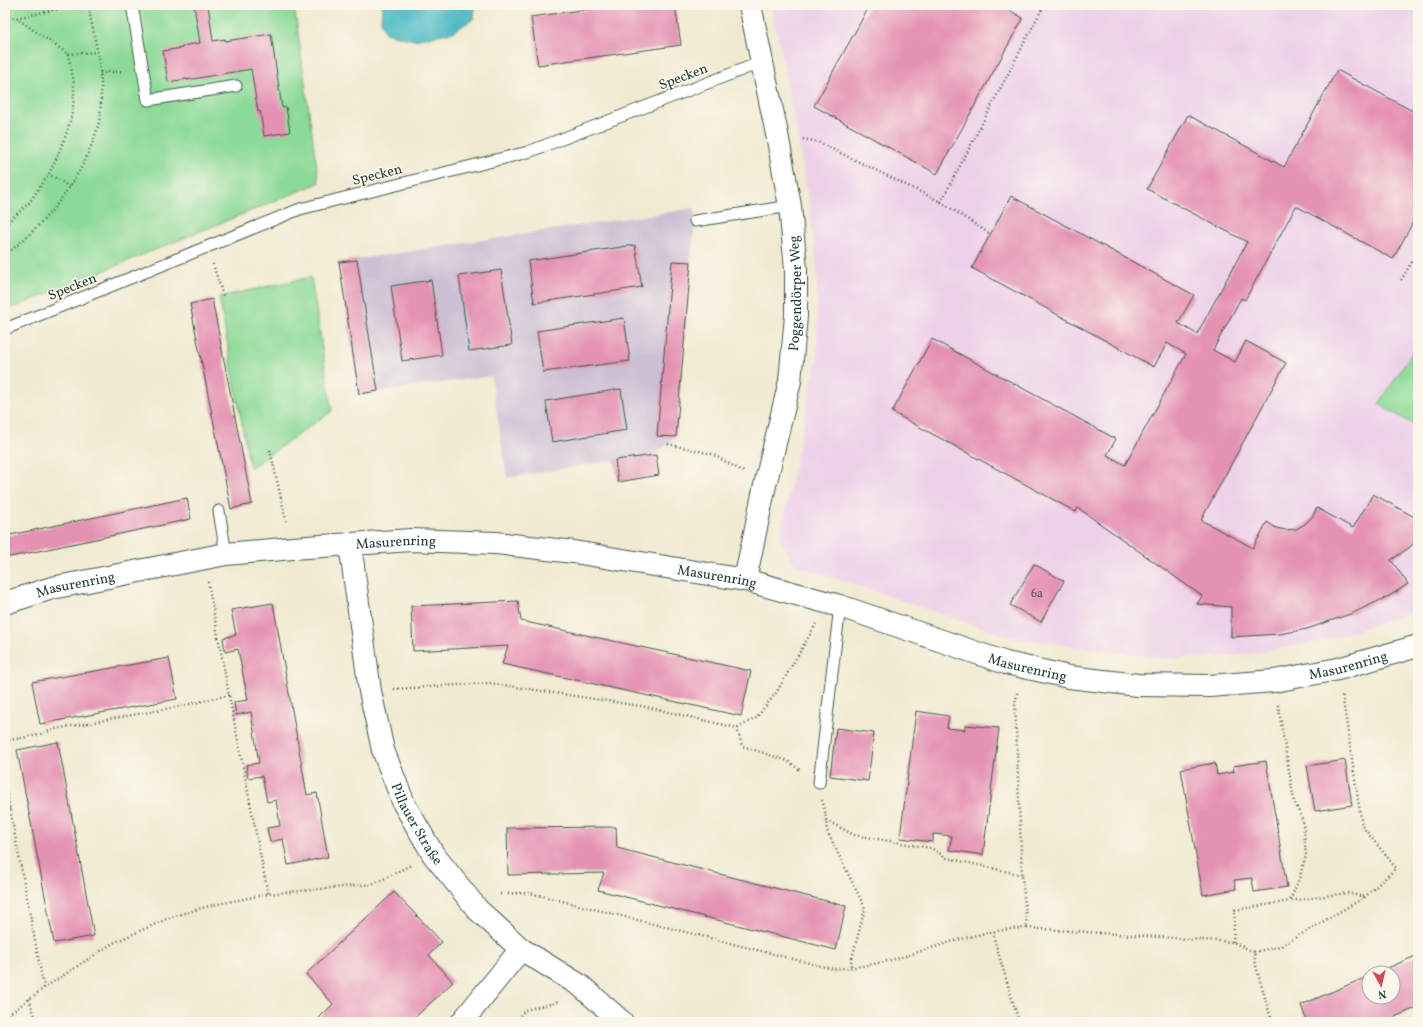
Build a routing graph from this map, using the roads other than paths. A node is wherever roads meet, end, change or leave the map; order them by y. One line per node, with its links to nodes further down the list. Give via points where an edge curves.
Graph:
1 (132, 5): 4 (lane, via 148,100)
2 (750, 5): 3 (street, Poggendörper Weg)
3 (762, 62): 5 (street, Poggendörper Weg); 7 (lane, Specken, via 528,152 300,209)
4 (236, 86)
5 (790, 206): 6 (lane); 11 (street, Poggendörper Weg, via 796,269 796,316 790,381)
6 (695, 221)
7 (5, 329)
8 (220, 511): 10 (lane)
9 (350, 544): 10 (street, Masurenring); 11 (street, Masurenring, via 411,540 496,543 574,552); 16 (street, Pillauer Straße, via 370,691 383,750 404,804 433,854 478,910)
10 (226, 554): 12 (street, Masurenring, via 52,588)
11 (745, 580): 13 (street, Masurenring)
12 (5, 603)
13 (834, 604): 14 (street, Masurenring, via 986,657 1069,677 1138,685 1209,686 1274,681 1338,669); 15 (lane)
14 (1418, 646)
15 (819, 783)
16 (521, 949): 17 (street); 18 (street, Pillauer Straße, via 581,986)
17 (462, 1022)
18 (622, 1022)

